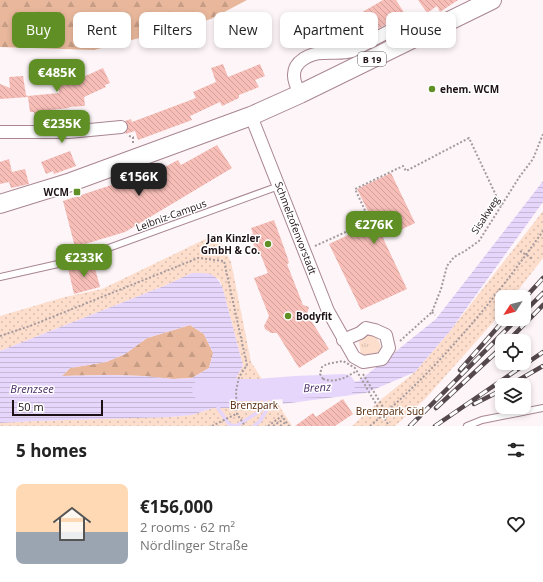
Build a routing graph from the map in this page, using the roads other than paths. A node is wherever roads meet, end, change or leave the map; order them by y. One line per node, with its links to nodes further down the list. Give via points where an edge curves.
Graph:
1 (492, 0): 3 (main road, B 19)
2 (386, 33): 3 (street, via 352,51 314,54 298,63 294,76)
3 (300, 94): 4 (main road, B 19)
4 (251, 116): 7 (street, Schmelzofenvorstadt); 8 (main road, B 19, via 71,182)
5 (0, 132): 6 (street)
6 (124, 132)
7 (279, 186): 9 (lane, Leibniz-Campus, via 103,250 58,264); 10 (street, Schmelzofenvorstadt, via 328,311)
8 (0, 204)
9 (0, 277)
10 (343, 340): 11 (street, Schmelzofenvorstadt); 11 (street, via 366,328 386,335 389,348 382,359 363,362)
11 (354, 357): 12 (street, Schmelzofenvorstadt)
12 (362, 373)
13 (543, 408): 14 (lane, via 482,420)
14 (467, 426)

